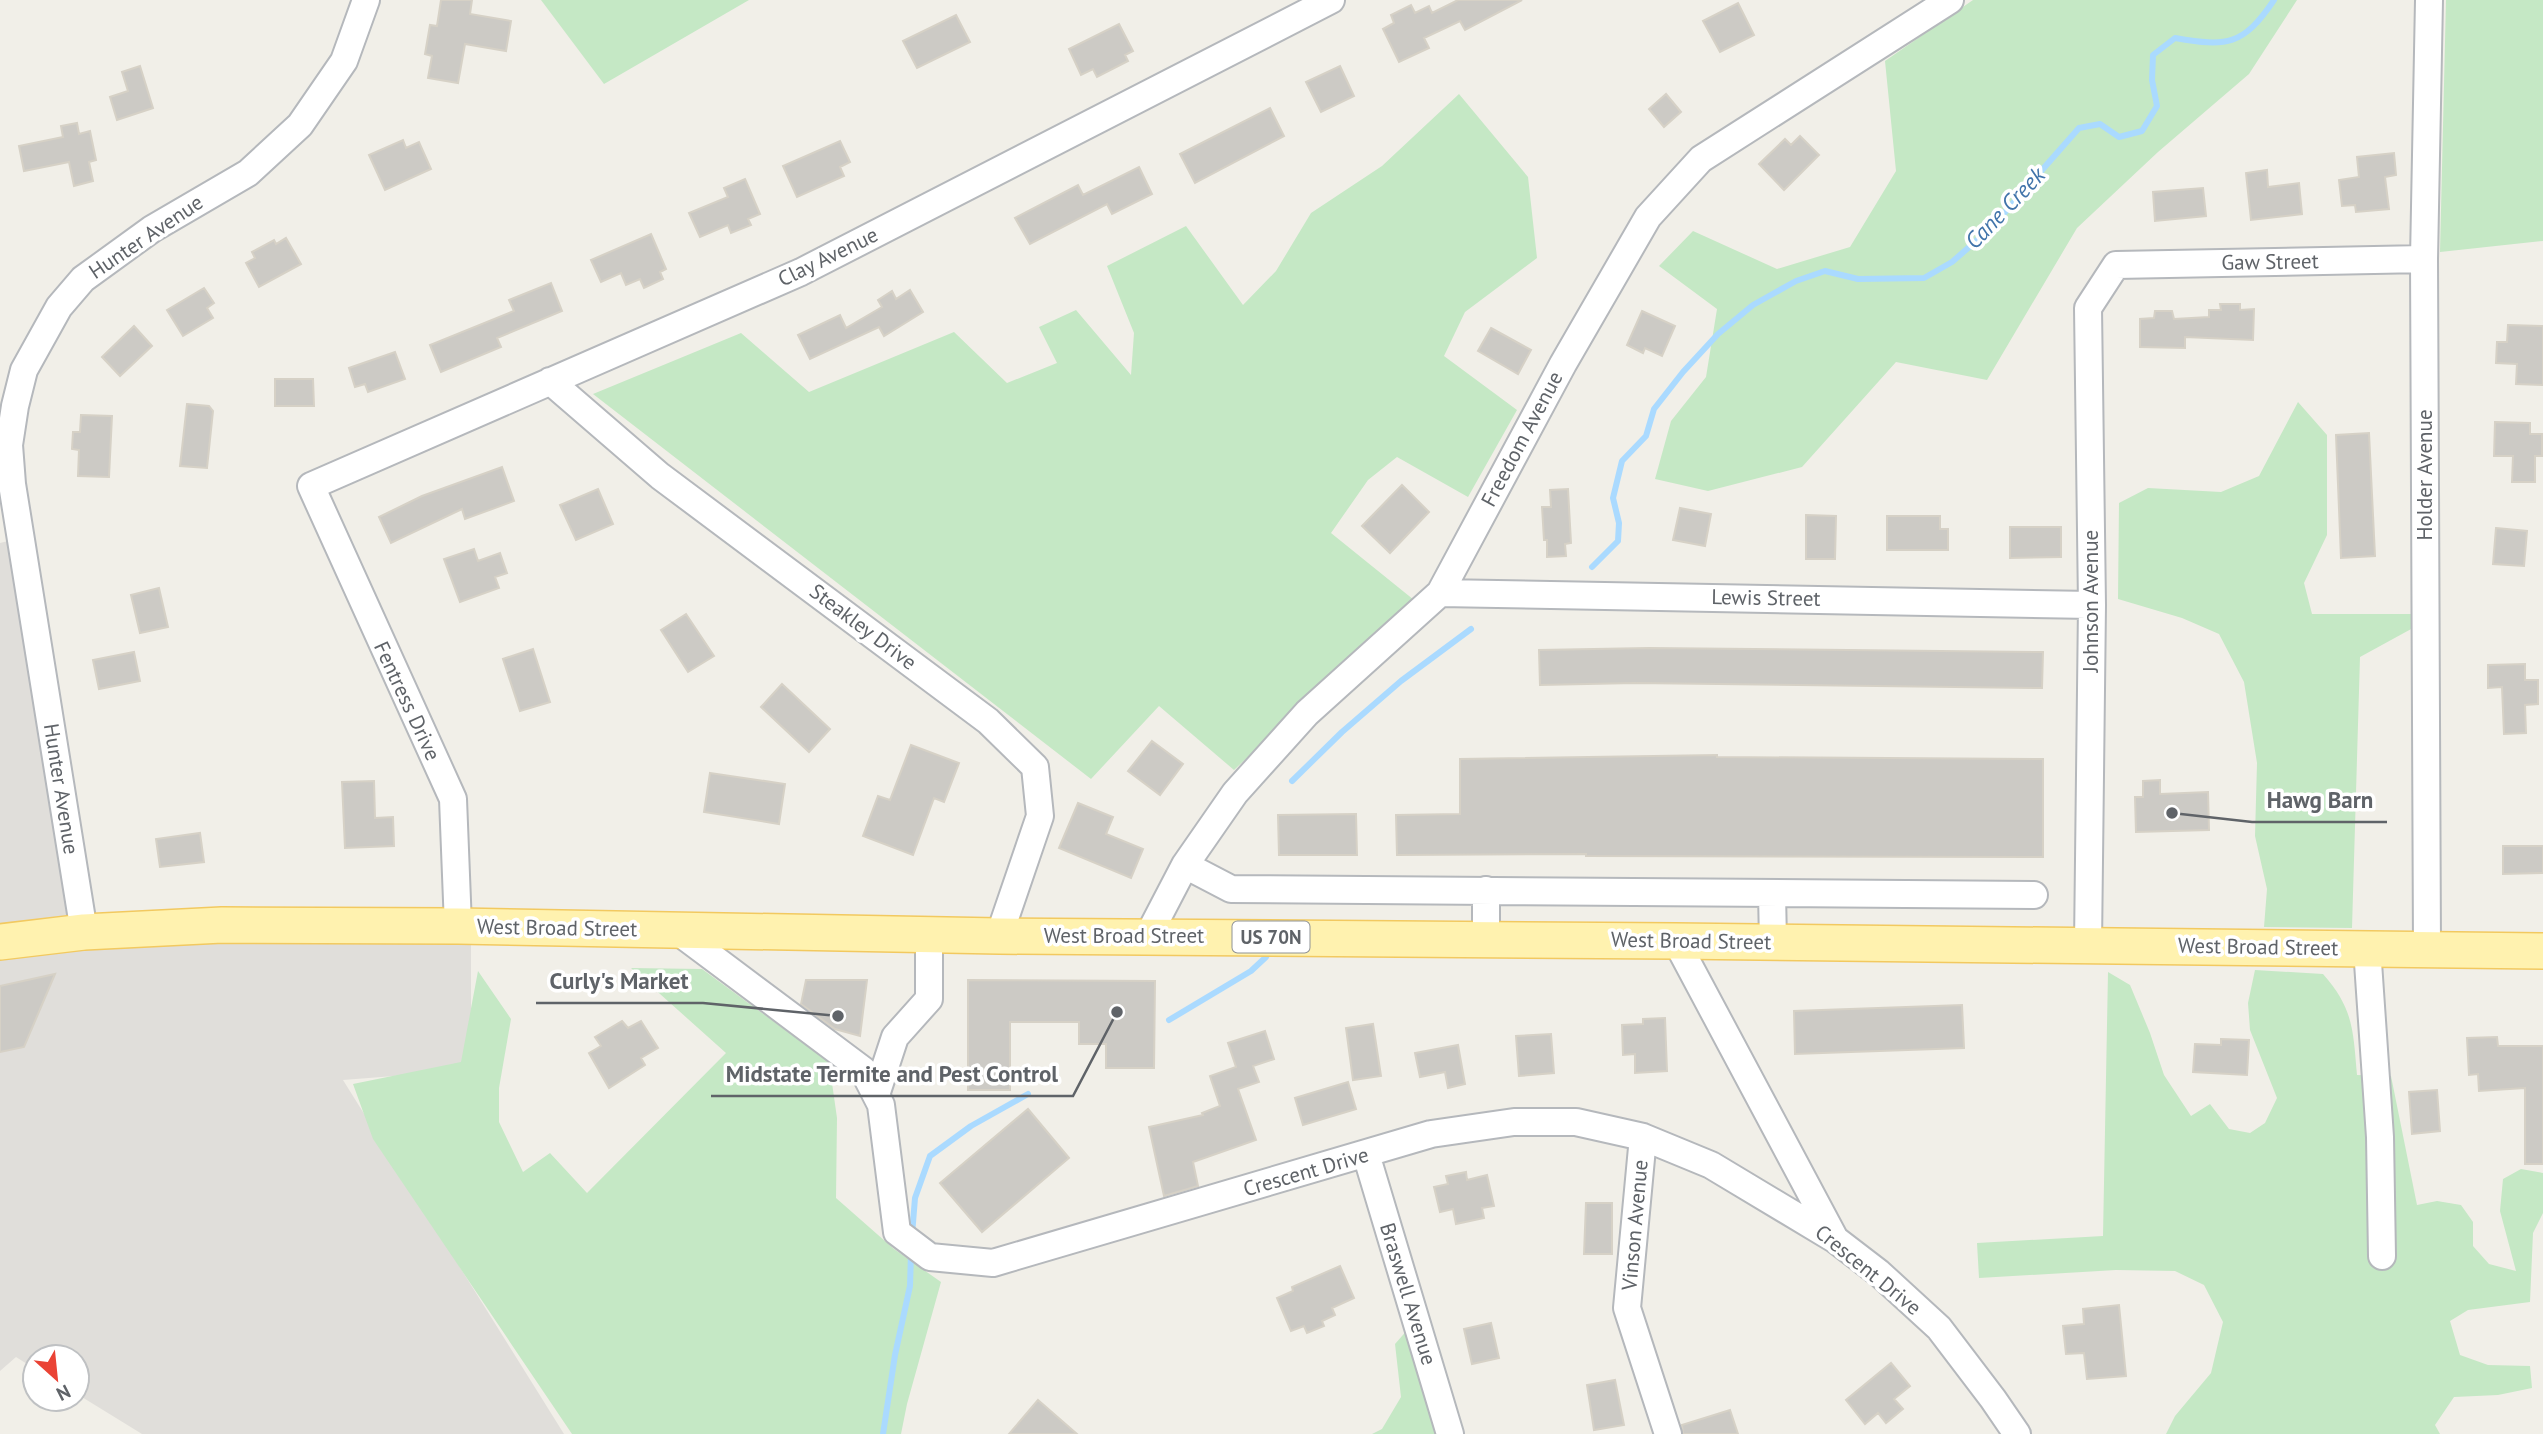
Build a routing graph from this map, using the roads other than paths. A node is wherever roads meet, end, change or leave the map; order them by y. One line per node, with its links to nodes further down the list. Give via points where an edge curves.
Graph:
1 (366, 0): 17 (street, Hunter Avenue, via 344,61 300,125 248,173 152,229 83,279 59,307 24,370 9,445 12,484)
2 (1331, 0): 7 (street, Clay Avenue, via 801,272)
3 (1950, 0): 9 (street, Freedom Avenue, via 1702,159 1648,217 1563,363)
4 (2429, 0): 5 (street, Holder Avenue)
5 (2424, 259): 6 (street, Gaw Street); 27 (street, Holder Avenue)
6 (2116, 265): 10 (street, Johnson Avenue, via 2088,308)
7 (550, 381): 8 (street, Clay Avenue); 19 (street, Steakley Drive, via 660,476 988,721 1035,768 1040,816)
8 (311, 486): 15 (street, Fentress Drive, via 453,799)
9 (1440, 593): 10 (street, Lewis Street); 11 (street, Freedom Avenue, via 1307,713 1235,793)
10 (2092, 605): 25 (street, Johnson Avenue)
11 (1185, 865): 12 (street, via 1231,889); 20 (street, Freedom Avenue)
12 (1486, 891): 13 (street); 21 (street)
13 (1772, 893): 14 (street); 24 (street)
14 (2035, 895)
15 (458, 926): 16 (main road, West Broad Street / US 70N); 17 (main road, West Broad Street / US 70N, via 222,925)
16 (676, 930): 18 (main road, West Broad Street / US 70N); 30 (street, Crescent Drive)
17 (84, 932): 23 (main road, West Broad Street / US 70N)
18 (929, 935): 19 (main road, West Broad Street / US 70N); 29 (street, via 929,999)
19 (999, 936): 20 (main road, West Broad Street / US 70N)
20 (1148, 936): 21 (main road, West Broad Street / US 70N)
21 (1486, 940): 22 (main road, West Broad Street / US 70N)
22 (1676, 941): 24 (main road, West Broad Street / US 70N); 34 (street)
23 (0, 942)
24 (1773, 942): 25 (main road, West Broad Street / US 70N)
25 (2088, 945): 26 (main road, West Broad Street / US 70N)
26 (2367, 948): 27 (main road, West Broad Street / US 70N); 35 (street, via 2380,1137)
27 (2427, 949): 28 (main road, West Broad Street / US 70N)
28 (2543, 951)
29 (895, 1037): 30 (street); 31 (street)
30 (847, 1058): 31 (street, Crescent Drive, via 863,1070)
31 (876, 1095): 33 (street, Crescent Drive, via 897,1232 930,1257 993,1263)
32 (1643, 1137): 33 (street, Crescent Drive, via 1576,1122 1514,1122 1432,1134); 34 (street, Crescent Drive, via 1711,1165); 37 (street, Vinson Avenue, via 1627,1308)
33 (1366, 1154): 36 (street, Braswell Avenue)
34 (1836, 1240): 38 (street, Crescent Drive, via 1939,1328)
35 (2382, 1256)
36 (1450, 1434)
37 (1668, 1434)
38 (2017, 1434)

